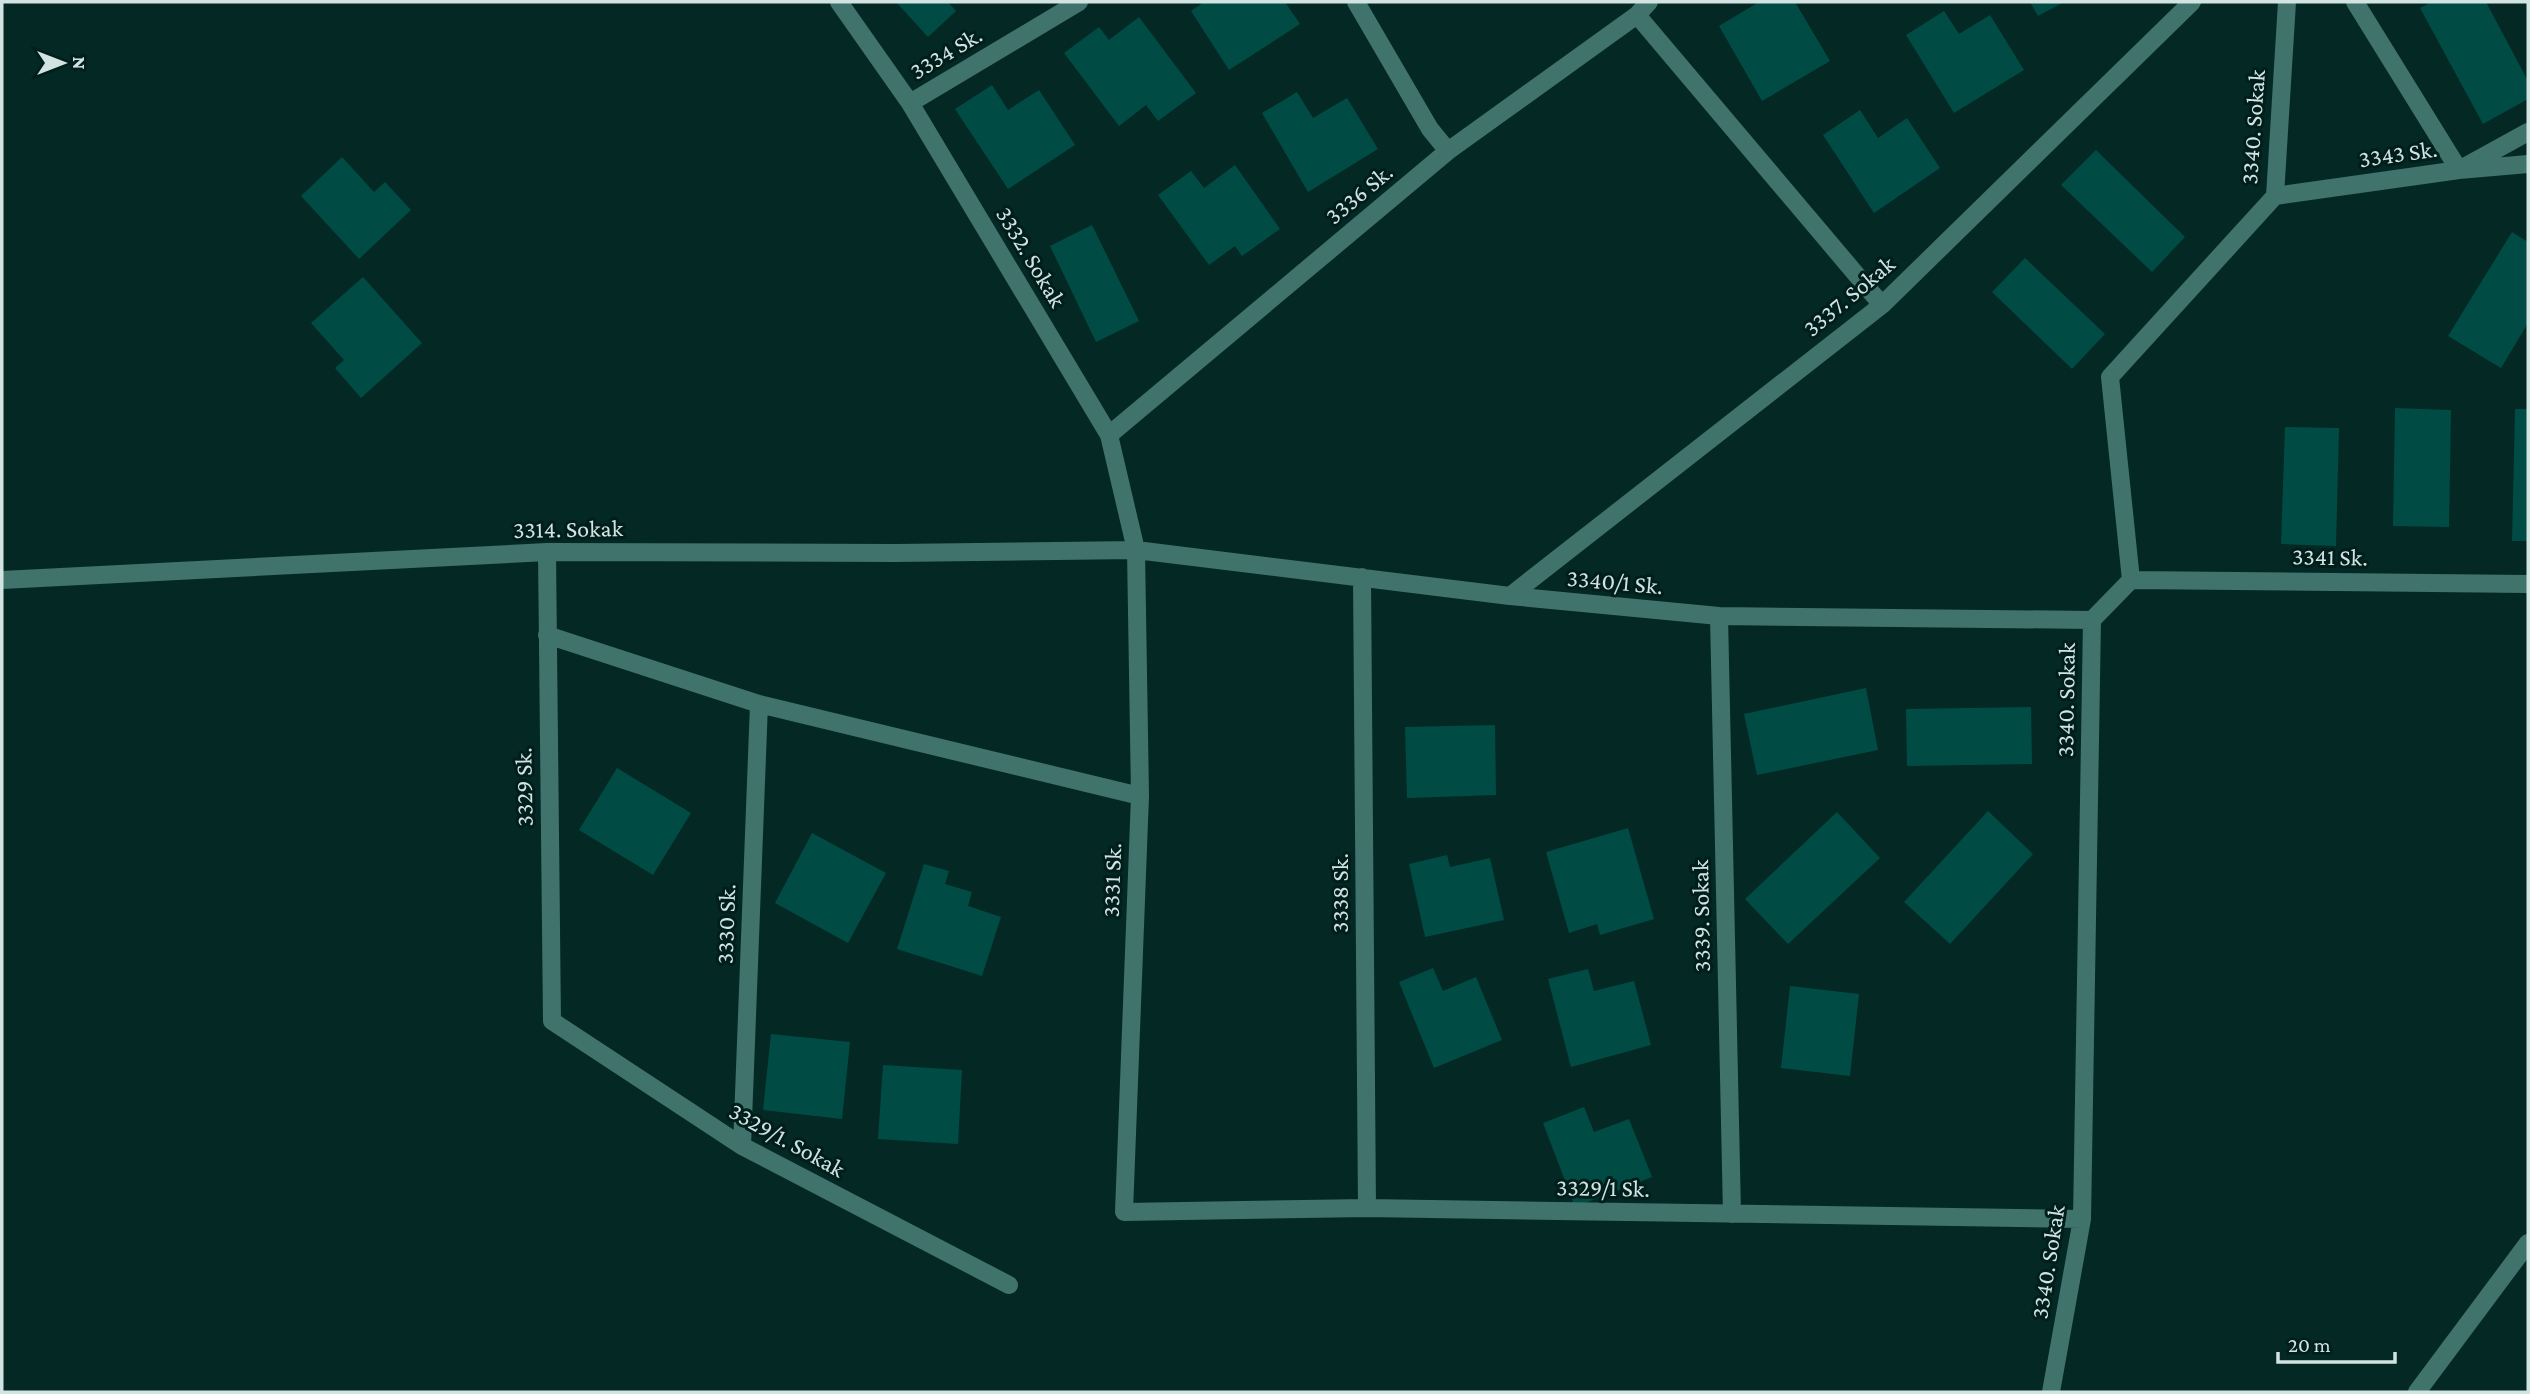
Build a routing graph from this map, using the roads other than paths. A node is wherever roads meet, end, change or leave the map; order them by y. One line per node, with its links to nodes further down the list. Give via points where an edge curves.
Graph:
1 (839, 2): 8 (street, 3332. Sokak)
2 (1079, 2): 8 (street, 3334 Sk.)
3 (1356, 2): 10 (street, via 1430,129)
4 (2192, 2): 14 (street, 3337. Sokak)
5 (2287, 2): 13 (street, 3340. Sokak)
6 (2354, 2): 12 (street)
7 (1643, 8): 10 (street, 3336 Sk.); 14 (street)
8 (910, 103): 15 (street, 3332. Sokak)
9 (2528, 132): 12 (street)
10 (1448, 151): 15 (street, 3336 Sk.)
11 (2528, 164): 12 (street, 3343 Sk.)
12 (2459, 170): 13 (street, 3343 Sk.)
13 (2275, 196): 20 (street, 3340. Sokak, via 2110,377)
14 (1882, 305): 22 (street, 3337. Sokak)
15 (1109, 435): 16 (street, 3332. Sokak)
16 (1136, 550): 17 (street, 3314. Sokak); 18 (street, 3340/1 Sk.); 27 (street, 3331 Sk.)
17 (547, 552): 19 (street, 3314. Sokak); 25 (street, 3329 Sk.)
18 (1362, 577): 22 (street, 3340/1 Sk.); 30 (street, 3338 Sk.)
19 (2, 580)
20 (2131, 580): 21 (street, 3341 Sk.); 24 (street, 3340. Sokak)
21 (2528, 584)
22 (1510, 596): 23 (street, 3340/1 Sk.)
23 (1719, 616): 24 (street, 3340/1 Sk.); 32 (street, 3339. Sokak)
24 (2092, 620): 33 (street, 3340. Sokak)
25 (547, 635): 26 (street); 28 (street, 3329 Sk.)
26 (759, 704): 27 (street); 29 (street, 3330 Sk.)
27 (1140, 796): 31 (street, 3331 Sk.)
28 (552, 1021): 29 (street, 3329/1. Sokak)
29 (742, 1146): 35 (street, 3329/1. Sokak)
30 (1367, 1208): 31 (street, 3329/1 Sk.); 32 (street, 3329/1 Sk.)
31 (1124, 1212)
32 (1732, 1214): 33 (street, 3329/1 Sk.)
33 (2082, 1219): 36 (street, 3340. Sokak)
34 (2528, 1243): 37 (street)
35 (1009, 1284)
36 (2051, 1392)
37 (2417, 1392)

